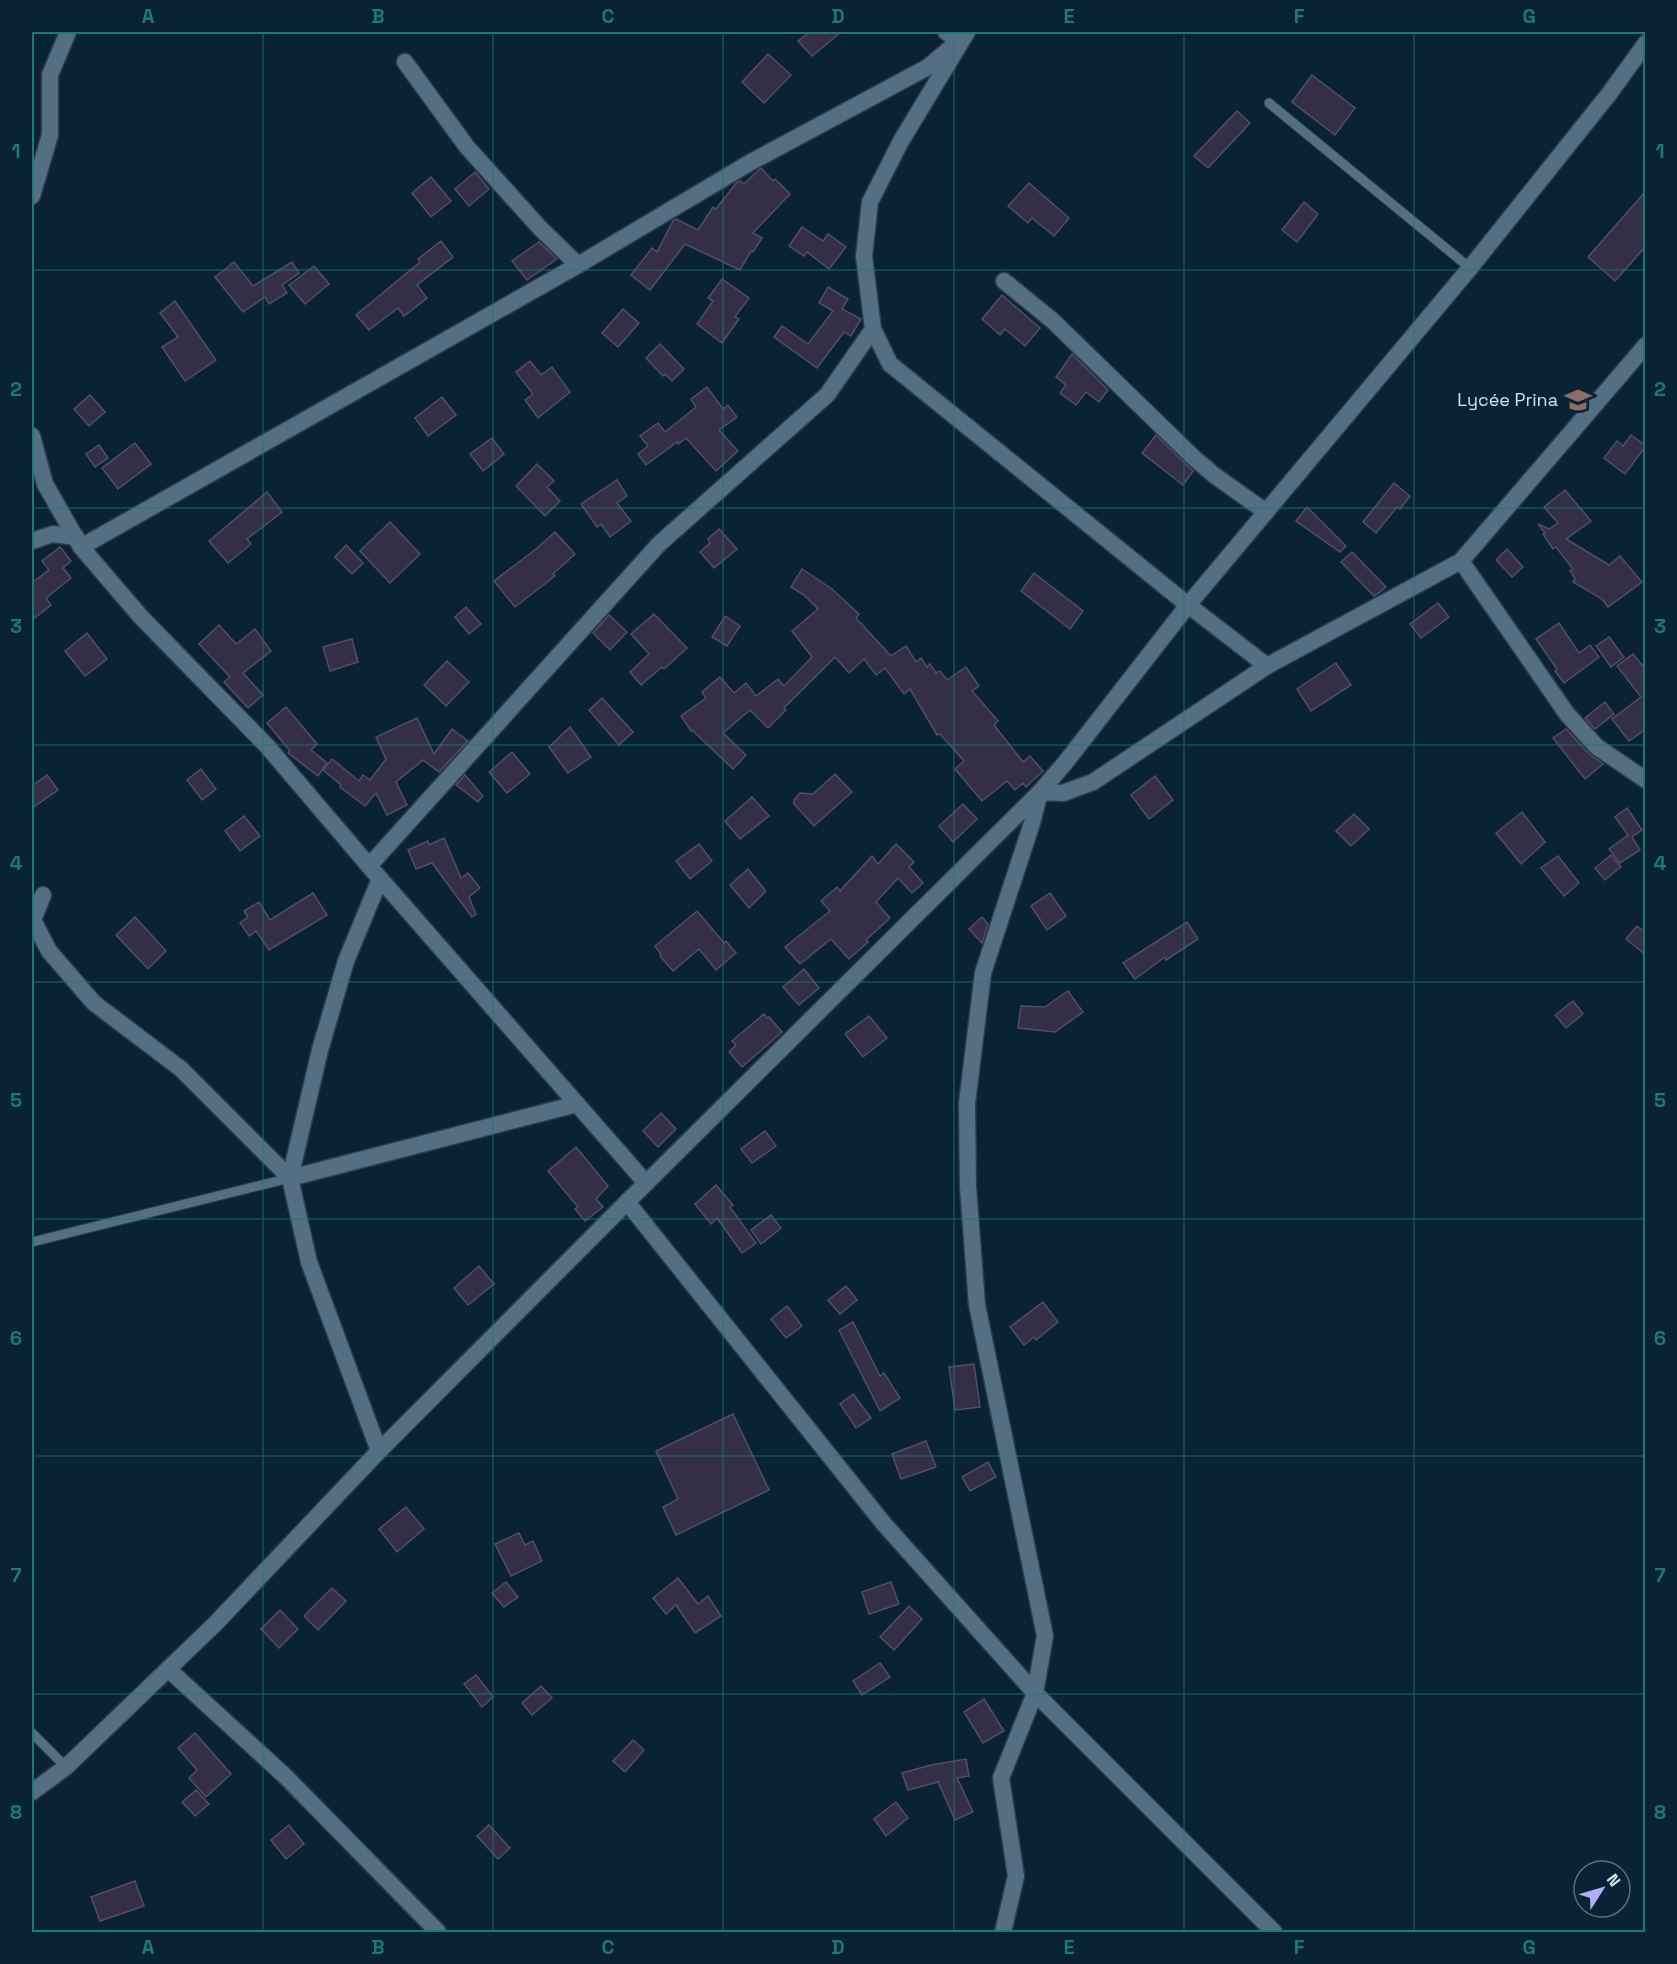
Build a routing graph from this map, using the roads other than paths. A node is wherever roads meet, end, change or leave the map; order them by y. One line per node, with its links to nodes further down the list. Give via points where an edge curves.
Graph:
1 (68, 32): 6 (street, via 50,75 50,135)
2 (957, 35): 7 (street, via 928,67 751,162); 10 (street, via 870,202 864,256)
3 (1646, 43): 8 (street)
4 (405, 62): 7 (street, via 467,147)
5 (1269, 103): 8 (lane)
6 (32, 196)
7 (578, 266): 15 (street)
8 (1470, 268): 13 (street)
9 (1005, 282): 13 (street, via 1053,321 1194,458)
10 (873, 329): 17 (street, via 890,364); 21 (street, via 826,395 659,544)
11 (1646, 345): 16 (street)
12 (32, 436): 15 (street, via 45,484)
13 (1266, 512): 17 (street)
14 (32, 541): 15 (street, via 54,534)
15 (78, 542): 21 (street, via 141,617 267,746)
16 (1461, 561): 18 (street); 19 (street, via 1567,714 1597,747)
17 (1188, 605): 18 (street); 20 (street)
18 (1267, 666): 20 (street, via 1093,782 1062,793)
19 (1646, 780)
20 (1040, 792): 26 (street); 31 (street, via 983,973 967,1103 968,1187 977,1305 1045,1636)
21 (369, 866): 22 (street)
22 (380, 879): 24 (street); 25 (street, via 346,961 320,1050)
23 (43, 895): 25 (street, via 33,920 49,951 94,1003 181,1069)
24 (577, 1104): 25 (street); 26 (street)
25 (291, 1178): 28 (lane); 29 (street, via 309,1262)
26 (646, 1183): 27 (street)
27 (627, 1202): 29 (street); 31 (street, via 884,1524)
28 (32, 1242)
29 (378, 1451): 30 (street)
30 (168, 1669): 33 (street); 35 (street, via 285,1776)
31 (1035, 1693): 36 (street, via 1001,1778 1016,1876); 37 (street)
32 (32, 1733): 33 (lane)
33 (66, 1767): 34 (street)
34 (32, 1792)
35 (438, 1932)
36 (1004, 1932)
37 (1274, 1932)

